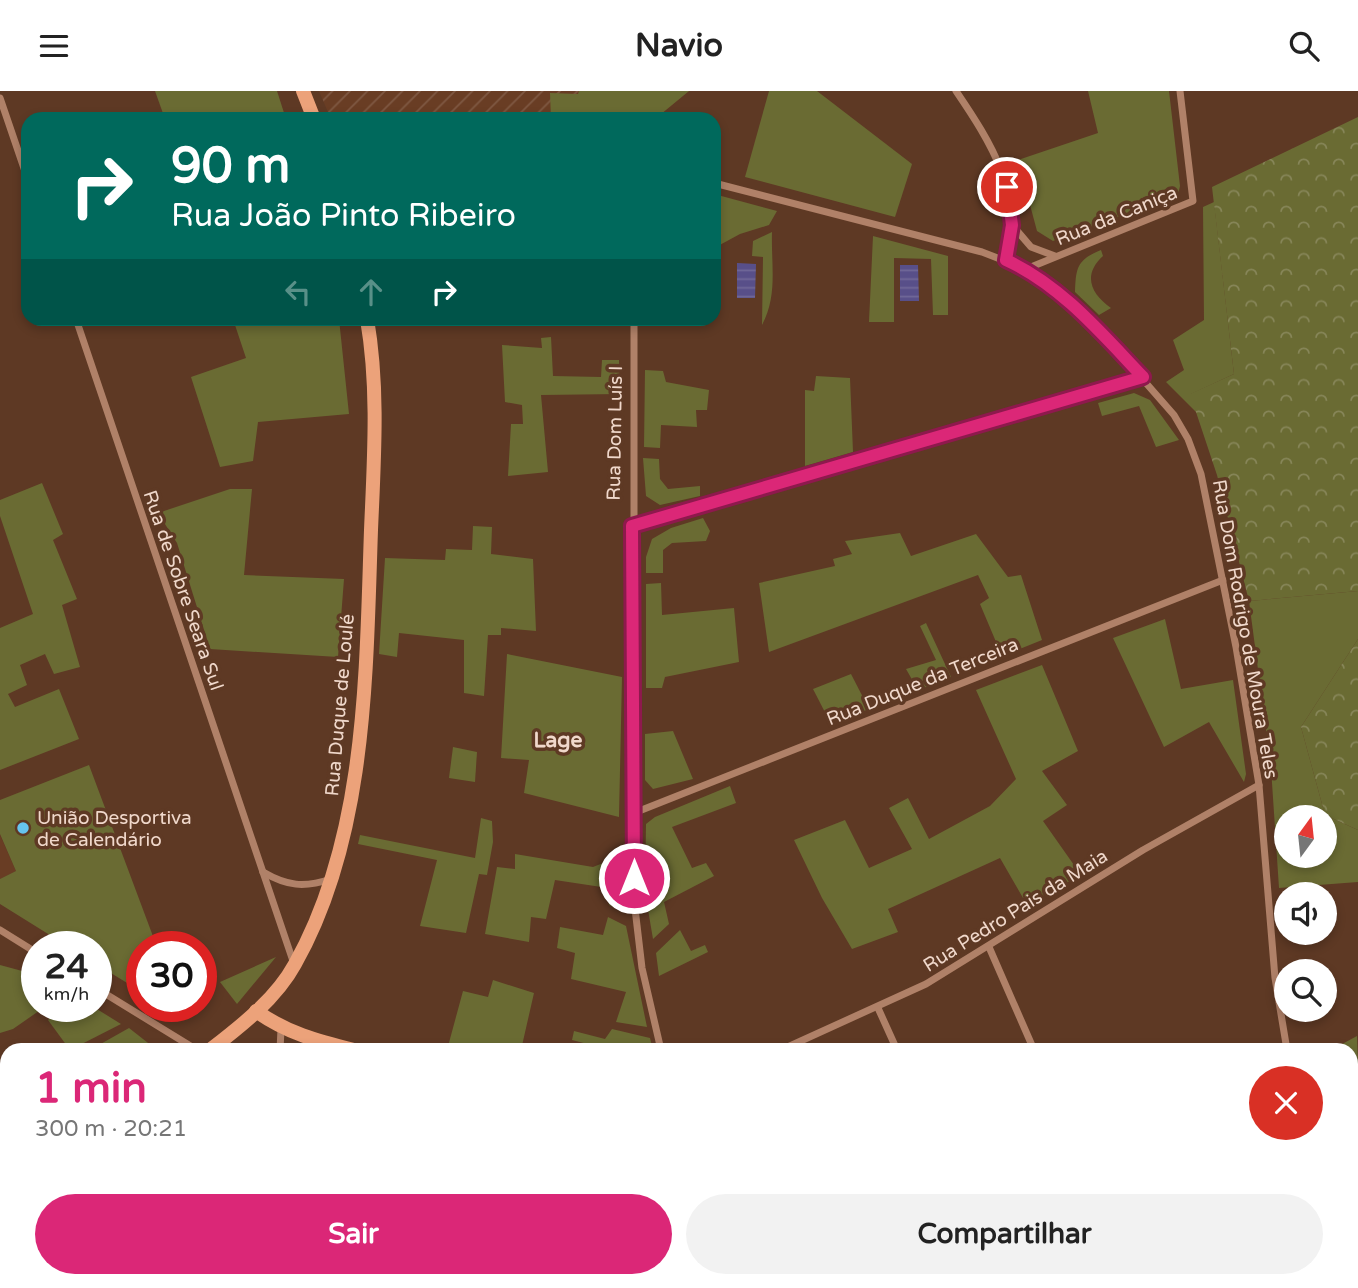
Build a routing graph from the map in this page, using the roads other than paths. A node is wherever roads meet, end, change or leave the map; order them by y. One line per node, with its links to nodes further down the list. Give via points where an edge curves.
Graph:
1 (303, 91): 5 (street)
2 (956, 91): 8 (street, via 999,161)
3 (1180, 91): 9 (street, Rua da Caniça, via 1194,201)
4 (0, 98): 6 (street)
5 (311, 112)
6 (21, 160)
7 (721, 185): 10 (street, Rua Dom Rodrigo de Moura Teles)
8 (1012, 225): 9 (street, via 1031,247); 10 (street)
9 (1056, 257): 11 (street, Rua da Caniça)
10 (1006, 260): 11 (street, Rua Dom Rodrigo de Moura Teles)
11 (1026, 269): 15 (street, Rua Dom Rodrigo de Moura Teles, via 1063,297)
12 (78, 326): 20 (street, Rua de Sobre Seara Sul)
13 (368, 326): 21 (street, Rua Duque de Loulé, via 376,412 363,679 353,790)
14 (634, 326): 16 (street, Rua Dom Luís I)
15 (1143, 377): 16 (street); 17 (street, Rua Dom Rodrigo de Moura Teles, via 1188,439 1201,474)
16 (632, 526): 19 (street, Rua Dom Luís I)
17 (1223, 580): 18 (street, Rua Dom Rodrigo de Moura Teles); 19 (street, Rua Duque da Terceira)
18 (1259, 785): 24 (street, Rua Pedro Pais da Maia, via 1143,850); 38 (street, Rua Dom Rodrigo de Moura Teles, via 1275,978)
19 (634, 813): 34 (street, Rua Dom Luís I, via 637,933)
20 (263, 872): 21 (street, via 298,887); 25 (street, Rua de Sobre Seara Sul)
21 (331, 879): 25 (street, Rua Duque de Loulé)
22 (2, 933): 23 (street)
23 (21, 944)
24 (989, 947): 27 (street, Rua Pedro Pais da Maia); 37 (street)
25 (294, 966): 28 (street, Rua Duque de Loulé)
26 (112, 998): 30 (street)
27 (878, 1008): 35 (street, Rua Pedro Pais da Maia); 36 (street)
28 (256, 1011): 29 (street); 31 (street, Rua Duque de Loulé)
29 (281, 1029): 32 (street); 33 (street)
30 (186, 1043)
31 (218, 1043)
32 (280, 1043)
33 (324, 1043)
34 (660, 1043)
35 (797, 1043)
36 (894, 1043)
37 (1031, 1043)
38 (1286, 1043)

